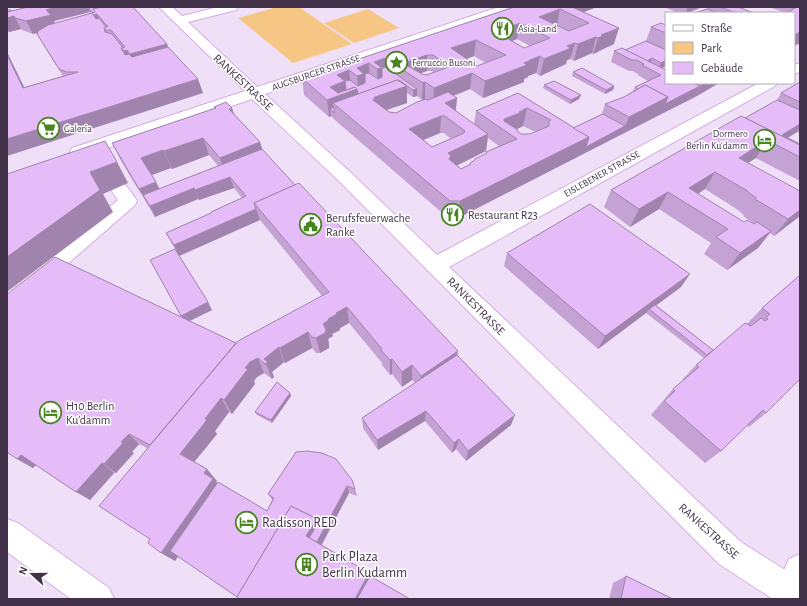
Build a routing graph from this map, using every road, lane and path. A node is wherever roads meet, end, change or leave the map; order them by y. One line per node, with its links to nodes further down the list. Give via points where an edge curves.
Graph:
1 (165, 7): 4 (street, RANKESTRASSE)
2 (232, 7): 4 (street)
3 (511, 7): 6 (street, AUGSBURGER STRASSE)
4 (180, 21): 6 (street, RANKESTRASSE)
5 (768, 84): 9 (street, EISLEBENER STRASSE)
6 (254, 93): 7 (street, AUGSBURGER STRASSE, via 97,154); 9 (street, RANKESTRASSE)
7 (64, 157)
8 (118, 187): 10 (street, via 128,201)
9 (435, 265): 12 (street, RANKESTRASSE, via 730,553)
10 (7, 301)
11 (7, 534): 13 (street)
12 (798, 589)
13 (98, 599)

